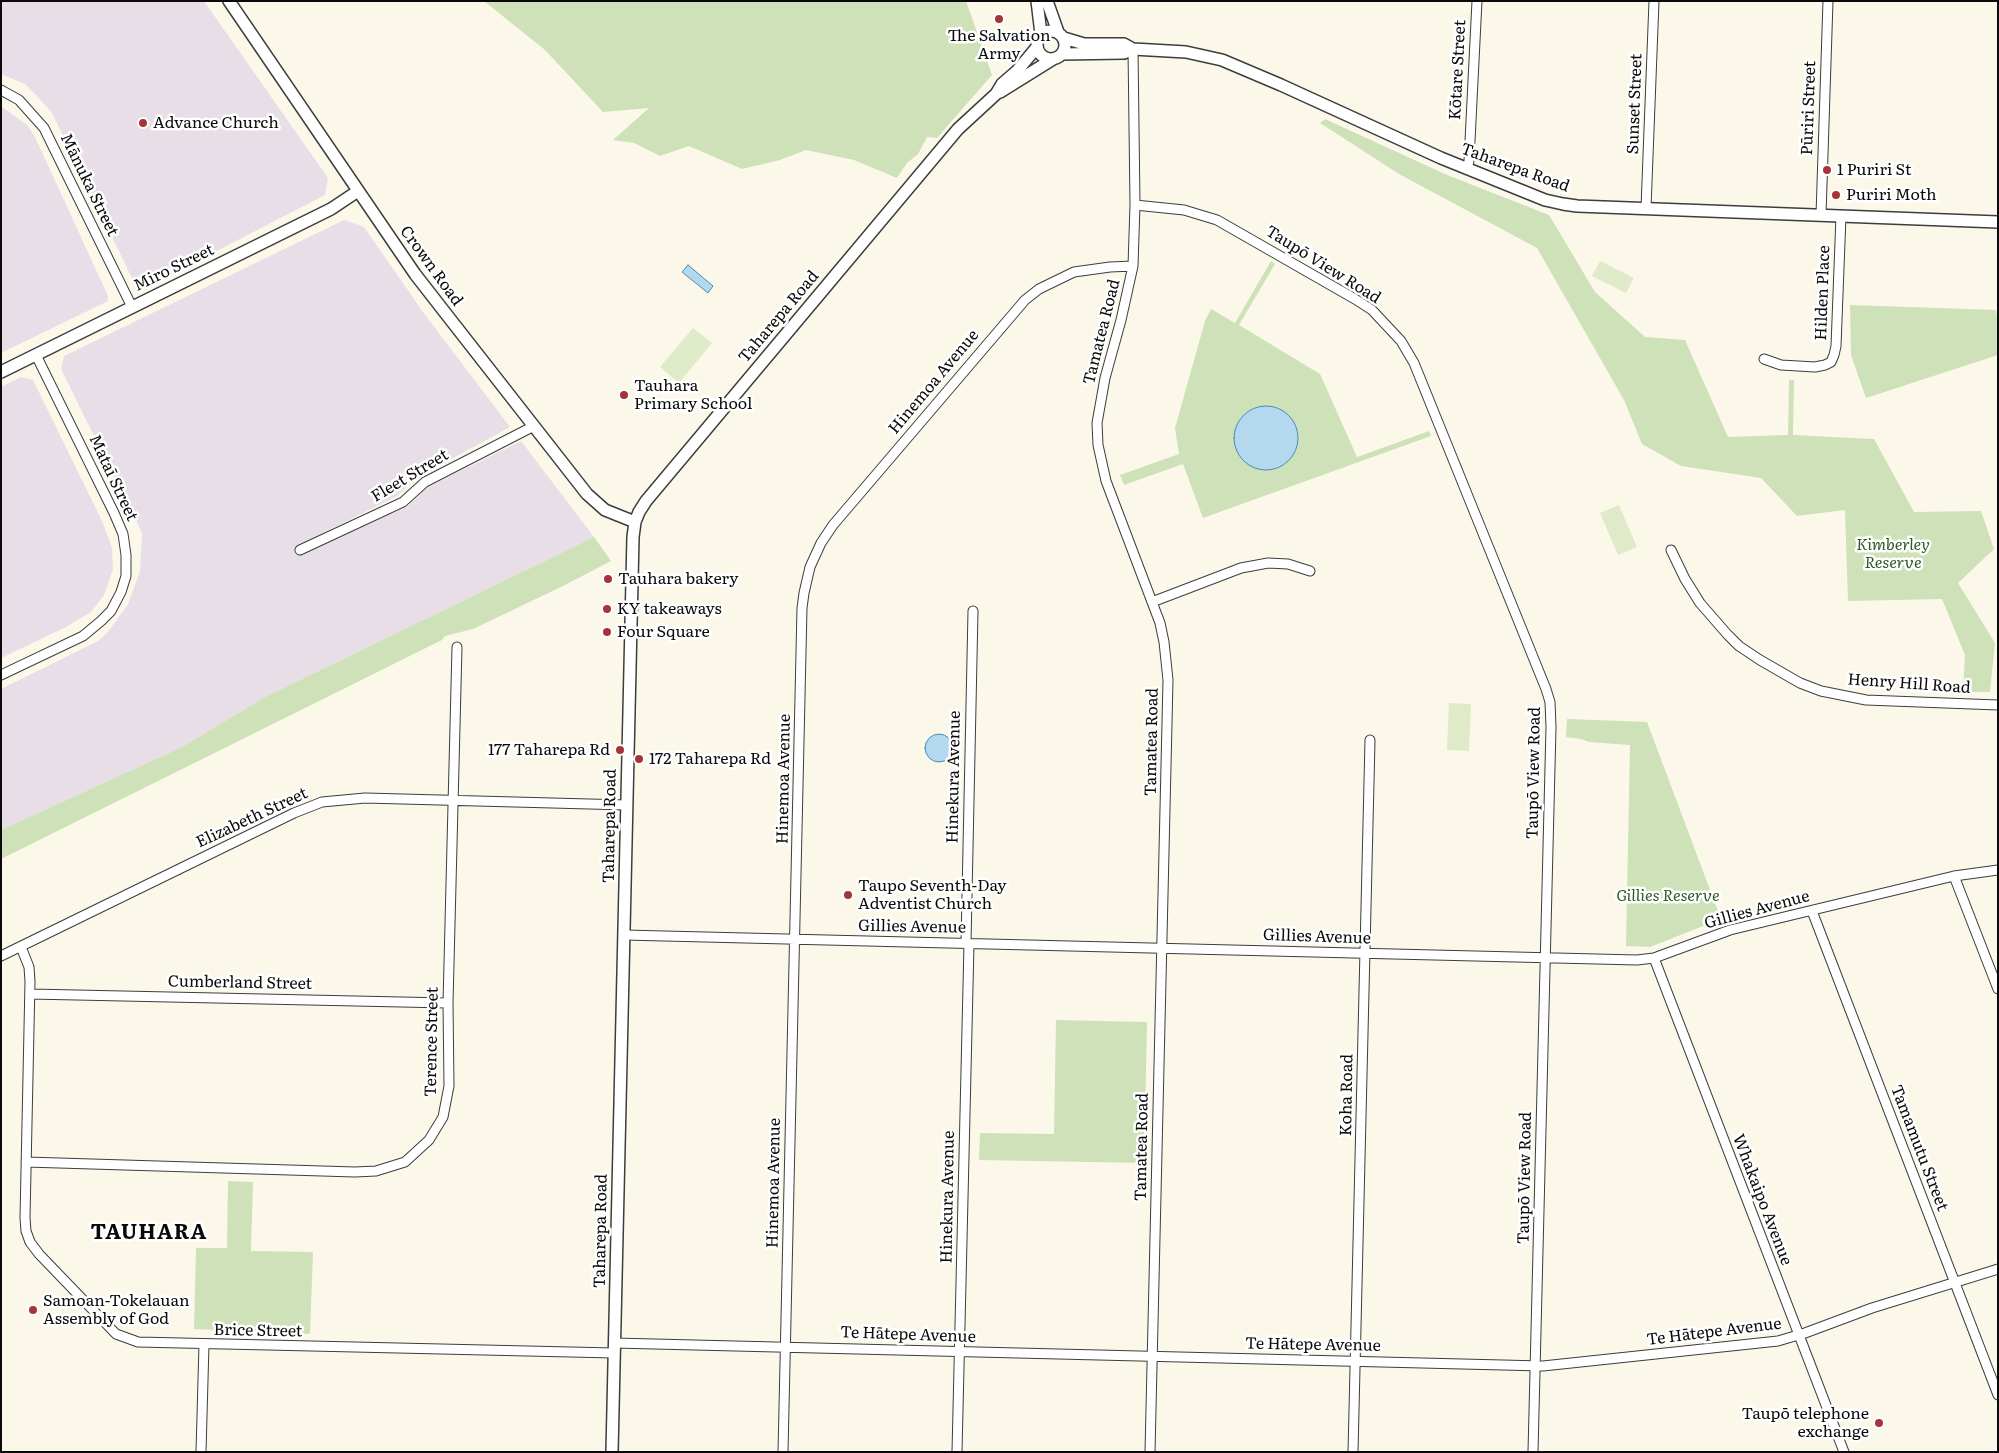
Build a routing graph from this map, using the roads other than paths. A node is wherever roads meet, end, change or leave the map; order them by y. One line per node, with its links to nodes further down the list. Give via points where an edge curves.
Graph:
1 (229, 1): 15 (street, Crown Road)
2 (1038, 1): 7 (street)
3 (1047, 1): 8 (street)
4 (1477, 1): 14 (street, Kōtare Street)
5 (1654, 1): 17 (street, Sunset Street)
6 (1828, 1): 18 (street, Pūriri Street)
7 (1041, 34): 8 (street, Taharepa Road, via 1049,30); 9 (street, Taharepa Road)
8 (1061, 35): 10 (street, Taharepa Road, via 1084,44 1124,44); 11 (street, via 1066,46)
9 (1037, 47): 11 (street, via 1044,57); 13 (street, Taharepa Road)
10 (1133, 48): 11 (street, Taharepa Road, via 1124,53); 14 (street, Taharepa Road, via 1186,52 1222,60); 16 (street, Tamatea Road)
11 (1057, 57): 13 (street, Taharepa Road)
12 (1, 90): 22 (street, Mānuka Street, via 19,100 44,128)
13 (996, 94): 27 (street, Taharepa Road, via 958,130 827,285 646,501)
14 (1467, 169): 17 (street, Taharepa Road, via 1563,204)
15 (358, 191): 22 (street, Miro Street, via 331,209); 26 (street, Crown Road, via 415,274)
16 (1135, 205): 21 (street, Tamatea Road); 49 (street, Taupō View Road, via 1184,210 1238,230 1372,310 1401,341 1414,363 1550,702)
17 (1646, 208): 18 (street, Taharepa Road)
18 (1821, 215): 19 (street, Taharepa Road)
19 (1841, 216): 20 (street, Taharepa Road); 24 (street, Hilden Place, via 1834,355 1831,362 1815,367 1782,365)
20 (1998, 222)
21 (1133, 266): 31 (street, Tamatea Road, via 1100,404 1098,445 1106,481); 43 (street, Hinemoa Avenue, via 1074,272 1039,289 1025,300 833,525 814,556 802,608)
22 (132, 307): 23 (street, Miro Street)
23 (36, 355): 25 (street, Miro Street); 34 (street, Mataī Street, via 123,534 126,576 111,611 83,636)
24 (1764, 359)
25 (1, 372)
26 (534, 426): 27 (street, Crown Road, via 595,502); 28 (street, Fleet Street, via 425,482 403,502)
27 (635, 522): 38 (street, Taharepa Road)
28 (300, 550)
29 (1671, 550): 35 (street, Henry Hill Road, via 1685,580 1727,634 1739,646 1800,683 1821,691 1866,700)
30 (1310, 571): 31 (street, via 1288,564 1268,563 1241,568)
31 (1152, 602): 46 (street, Tamatea Road, via 1164,642 1168,680)
32 (973, 611): 44 (street, Hinekura Avenue)
33 (457, 648): 37 (street, Terence Street)
34 (1, 676)
35 (1998, 705)
36 (1370, 740): 47 (street, Koha Road)
37 (453, 801): 38 (street, Elizabeth Street); 45 (street, Elizabeth Street, via 365,798 314,805); 53 (street, Terence Street)
38 (627, 805): 42 (street, Taharepa Road)
39 (1998, 870): 40 (street, Gillies Avenue)
40 (1954, 876): 41 (street, Gillies Avenue); 51 (street)
41 (1812, 911): 50 (street, Gillies Avenue, via 1730,930); 56 (street, Tamamutu Street)
42 (624, 935): 43 (street, Gillies Avenue); 60 (street, Taharepa Road)
43 (795, 940): 44 (street, Gillies Avenue); 59 (street, Hinemoa Avenue)
44 (968, 944): 46 (street, Gillies Avenue); 61 (street, Hinekura Avenue)
45 (21, 947): 48 (street, Elizabeth Street); 52 (street, Brice Street, via 29,967)
46 (1162, 948): 47 (street, Gillies Avenue); 62 (street, Tamatea Road)
47 (1365, 953): 49 (street, Gillies Avenue); 63 (street, Koha Road)
48 (1, 956)
49 (1546, 958): 50 (street, Gillies Avenue); 64 (street, Taupō View Road)
50 (1654, 958): 57 (street, Whakaipo Avenue)
51 (1998, 989)
52 (30, 994): 53 (street, Cumberland Street); 54 (street, Brice Street)
53 (448, 1003): 54 (street, Terence Street, via 449,1086 443,1117 430,1140 405,1162 355,1172)
54 (26, 1162): 58 (street, Brice Street, via 25,1218 30,1242 104,1324 116,1334 138,1342)
55 (1998, 1269): 56 (street, Te Hātepe Avenue)
56 (1954, 1282): 57 (street, Te Hātepe Avenue); 65 (street, Tamamutu Street)
57 (1798, 1335): 64 (street, Te Hātepe Avenue, via 1760,1343); 73 (street, Whakaipo Avenue)
58 (204, 1344): 60 (street, Brice Street); 66 (street)
59 (785, 1347): 60 (street, Te Hātepe Avenue); 61 (street, Te Hātepe Avenue); 68 (street, Hinemoa Avenue)
60 (614, 1348): 67 (street, Taharepa Road)
61 (959, 1351): 62 (street, Te Hātepe Avenue); 69 (street, Hinekura Avenue)
62 (1153, 1356): 63 (street, Te Hātepe Avenue); 70 (street, Tamatea Road)
63 (1356, 1360): 64 (street, Te Hātepe Avenue); 71 (street, Koha Road)
64 (1536, 1366): 72 (street, Taupō View Road)
65 (1998, 1395)
66 (200, 1452)
67 (612, 1452)
68 (783, 1452)
69 (957, 1452)
70 (1150, 1452)
71 (1354, 1452)
72 (1533, 1452)
73 (1844, 1452)

